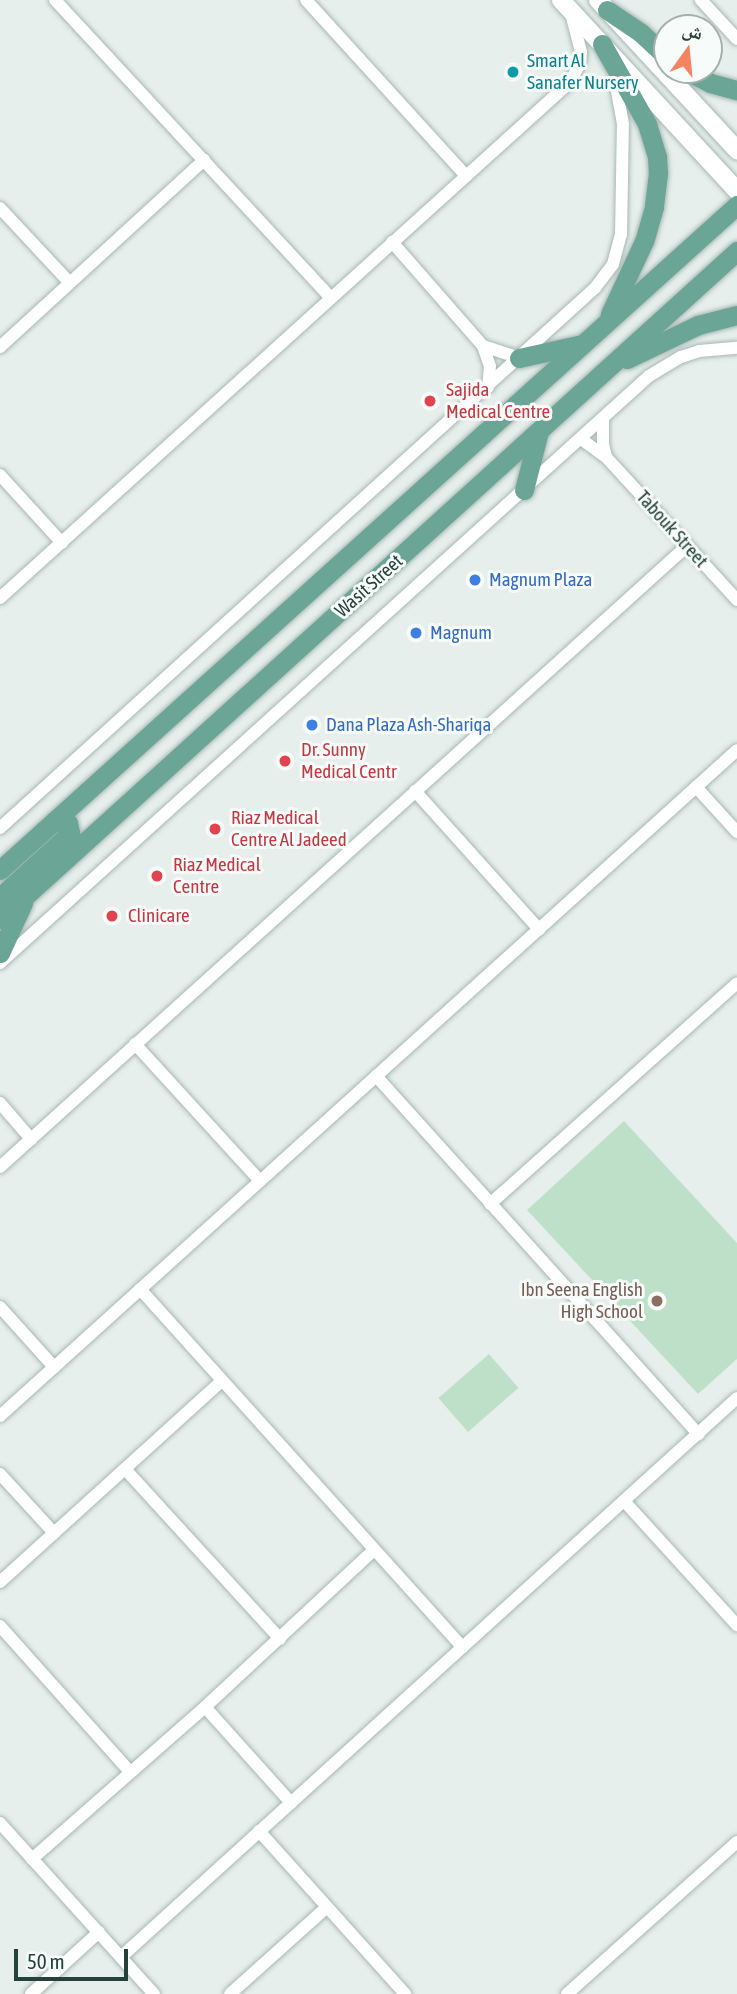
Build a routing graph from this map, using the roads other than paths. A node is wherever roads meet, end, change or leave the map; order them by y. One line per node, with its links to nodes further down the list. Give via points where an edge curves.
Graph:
1 (55, 0): 12 (street)
2 (306, 0): 13 (street)
3 (701, 0): 6 (street)
4 (565, 5): 7 (main road); 13 (street, via 581,52 576,73)
5 (602, 5): 8 (main road); 11 (main road)
6 (737, 39)
7 (601, 44): 14 (main road); 22 (main road, via 647,124 658,173 644,241); 27 (street, via 622,108 618,250 595,288)
8 (653, 44)
9 (714, 84): 10 (main road)
10 (737, 90)
11 (737, 150)
12 (204, 160): 19 (street); 20 (street)
13 (466, 176): 17 (street)
14 (737, 191)
15 (737, 205): 22 (main road, Wasit Street)
16 (0, 208): 19 (street)
17 (392, 242): 20 (street); 24 (street)
18 (737, 251): 28 (main road, Wasit Street)
19 (69, 282): 25 (street)
20 (330, 297): 36 (street)
21 (737, 315): 28 (main road, via 690,329)
22 (607, 322): 23 (main road, Wasit Street)
23 (583, 343): 27 (main road); 43 (main road, Wasit Street)
24 (483, 346): 27 (street); 29 (street, via 490,366)
25 (0, 347)
26 (737, 348): 30 (street, via 699,351 664,365)
27 (519, 358): 29 (street)
28 (604, 370): 31 (main road, Wasit Street)
29 (488, 387): 44 (street)
30 (603, 418): 32 (street); 33 (street)
31 (538, 431): 35 (main road); 47 (main road, Wasit Street)
32 (581, 439): 33 (street, Tabouk Street); 35 (street)
33 (606, 457): 37 (street, Tabouk Street)
34 (0, 475): 36 (street)
35 (524, 490): 52 (street)
36 (62, 543): 38 (street)
37 (687, 546): 39 (street, Tabouk Street); 42 (street)
38 (0, 598)
39 (737, 600)
40 (737, 750): 41 (street)
41 (696, 787): 45 (street); 50 (street)
42 (415, 791): 50 (street); 54 (street)
43 (54, 821): 46 (main road, Wasit Street); 48 (main road, via 68,823 69,833)
44 (0, 828)
45 (737, 832)
46 (0, 870)
47 (26, 896): 49 (main road, Wasit Street); 51 (main road)
48 (0, 897)
49 (0, 919)
50 (539, 929): 55 (street)
51 (0, 953)
52 (0, 962)
53 (737, 983): 60 (street)
54 (135, 1044): 57 (street); 59 (street)
55 (376, 1076): 59 (street); 60 (street)
56 (0, 1103): 57 (street)
57 (31, 1139): 58 (street)
58 (0, 1167)
59 (260, 1181): 61 (street)
60 (490, 1203): 67 (street)
61 (140, 1289): 63 (street); 64 (street)
62 (0, 1307): 63 (street)
63 (54, 1367): 66 (street)
64 (222, 1381): 68 (street); 72 (street)
65 (737, 1398): 67 (street)
66 (0, 1416)
67 (698, 1434): 70 (street)
68 (125, 1469): 71 (street); 76 (street)
69 (0, 1474): 71 (street)
70 (624, 1501): 74 (street); 77 (street)
71 (54, 1534): 73 (street)
72 (374, 1550): 76 (street); 77 (street)
73 (0, 1583)
74 (737, 1625)
75 (0, 1626): 79 (street)
76 (279, 1639): 78 (street)
77 (462, 1647): 80 (street)
78 (205, 1707): 79 (street); 80 (street)
79 (130, 1772): 84 (street)
80 (291, 1803): 82 (street)
81 (0, 1823): 84 (street)
82 (259, 1831): 85 (street); 87 (street)
83 (737, 1842): 92 (street)
84 (32, 1858): 86 (street)
85 (327, 1907): 90 (street); 91 (street)
86 (99, 1932): 87 (street); 88 (street)
87 (121, 1956): 89 (street)
88 (31, 1994)
89 (155, 1994)
90 (230, 1994)
91 (405, 1994)
92 (567, 1994)

